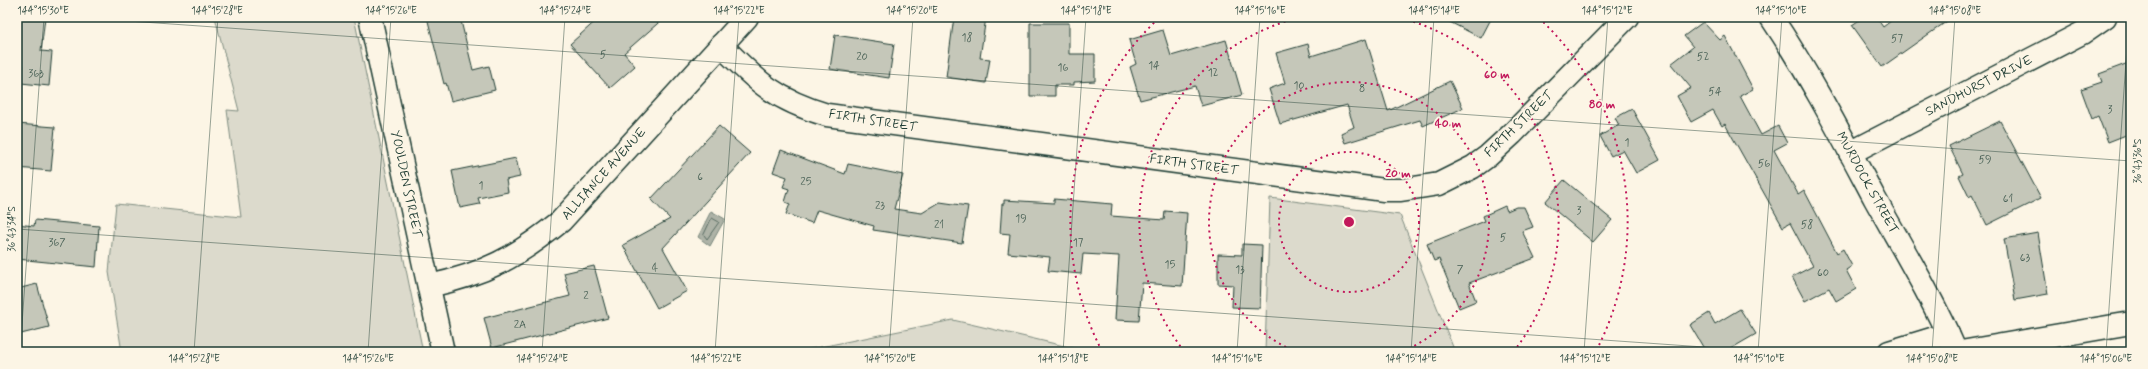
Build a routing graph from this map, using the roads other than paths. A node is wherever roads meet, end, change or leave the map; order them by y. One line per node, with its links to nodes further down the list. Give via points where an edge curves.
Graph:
1 (370, 17): 8 (street, YOULDEN STREET)
2 (747, 17): 6 (street, ALLIANCE AVENUE)
3 (1627, 17): 6 (street, FIRTH STREET, via 1488,156 1459,176 1439,184 1401,190 1360,187 826,115 803,108 774,93 750,75)
4 (1771, 17): 7 (street, MURDOCK STREET, via 1794,51)
5 (2106, 17): 7 (street, SANDHURST DRIVE, via 2082,34)
6 (721, 45): 8 (street, ALLIANCE AVENUE, via 561,221 508,260 470,276)
7 (1850, 152): 10 (street, MURDOCK STREET)
8 (429, 286): 11 (street, YOULDEN STREET)
9 (2131, 323): 13 (street)
10 (1952, 343): 12 (street)
11 (443, 352)
12 (1889, 352)
13 (1960, 352)

